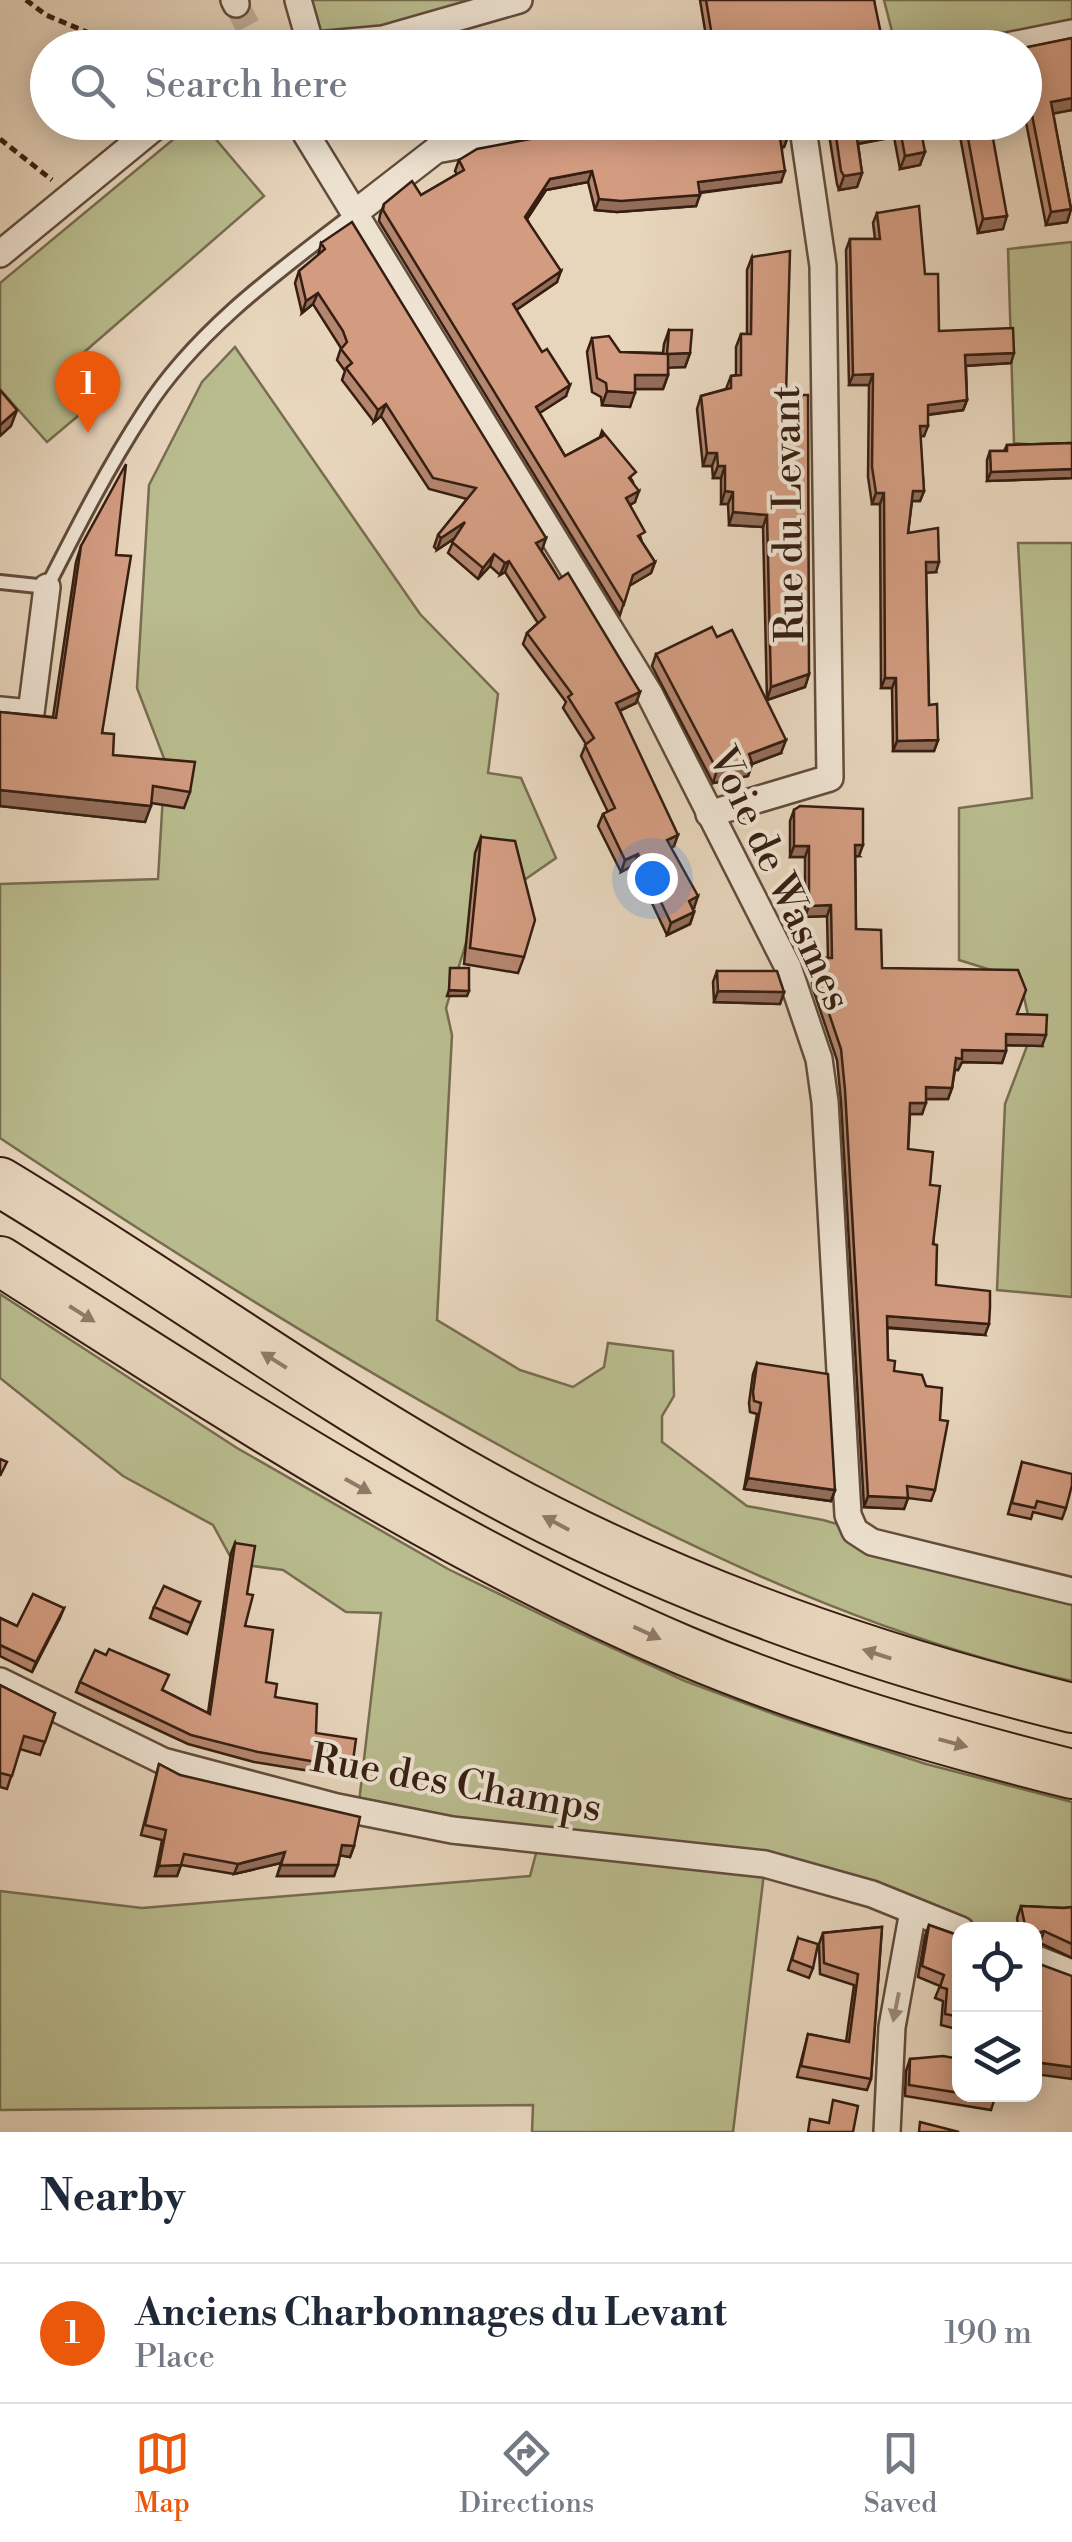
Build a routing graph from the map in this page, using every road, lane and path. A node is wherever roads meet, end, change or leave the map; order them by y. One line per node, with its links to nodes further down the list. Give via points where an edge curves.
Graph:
1 (26, 0): 4 (path)
2 (298, 0): 5 (street)
3 (519, 0): 6 (street)
4 (83, 30)
5 (307, 30)
6 (415, 30)
7 (1072, 32): 8 (street)
8 (1042, 38)
9 (0, 139): 14 (path)
10 (139, 140): 14 (street)
11 (310, 140): 15 (street, Voie de Wasmes)
12 (492, 140): 15 (street, via 436,150)
13 (805, 140): 20 (street, Rue du Levant, via 823,266 830,778)
14 (69, 195): 16 (street)
15 (356, 212): 18 (lane, via 265,282 191,353 145,410); 20 (street, Voie de Wasmes, via 615,632)
16 (0, 254)
17 (0, 582): 18 (lane)
18 (47, 587): 19 (street, via 32,713)
19 (0, 710)
20 (709, 814): 23 (street, Voie de Wasmes, via 788,967 819,1059 848,1515 855,1530 872,1542)
21 (0, 1182): 25 (highway, one-way to 21, via 837,1641 586,1538 352,1409)
22 (0, 1262): 26 (highway, one-way to 26, via 323,1466 564,1595 812,1699)
23 (1072, 1591)
24 (0, 1681): 27 (street, Rue des Champs, via 163,1761 337,1807 452,1830 765,1864)
25 (1072, 1708)
26 (1072, 1774)
27 (914, 1911): 28 (street, Rue des Champs); 31 (street, one-way to 31, via 892,2026)
28 (952, 1926)
29 (1042, 1961): 30 (street)
30 (1072, 1973)
31 (887, 2132)

